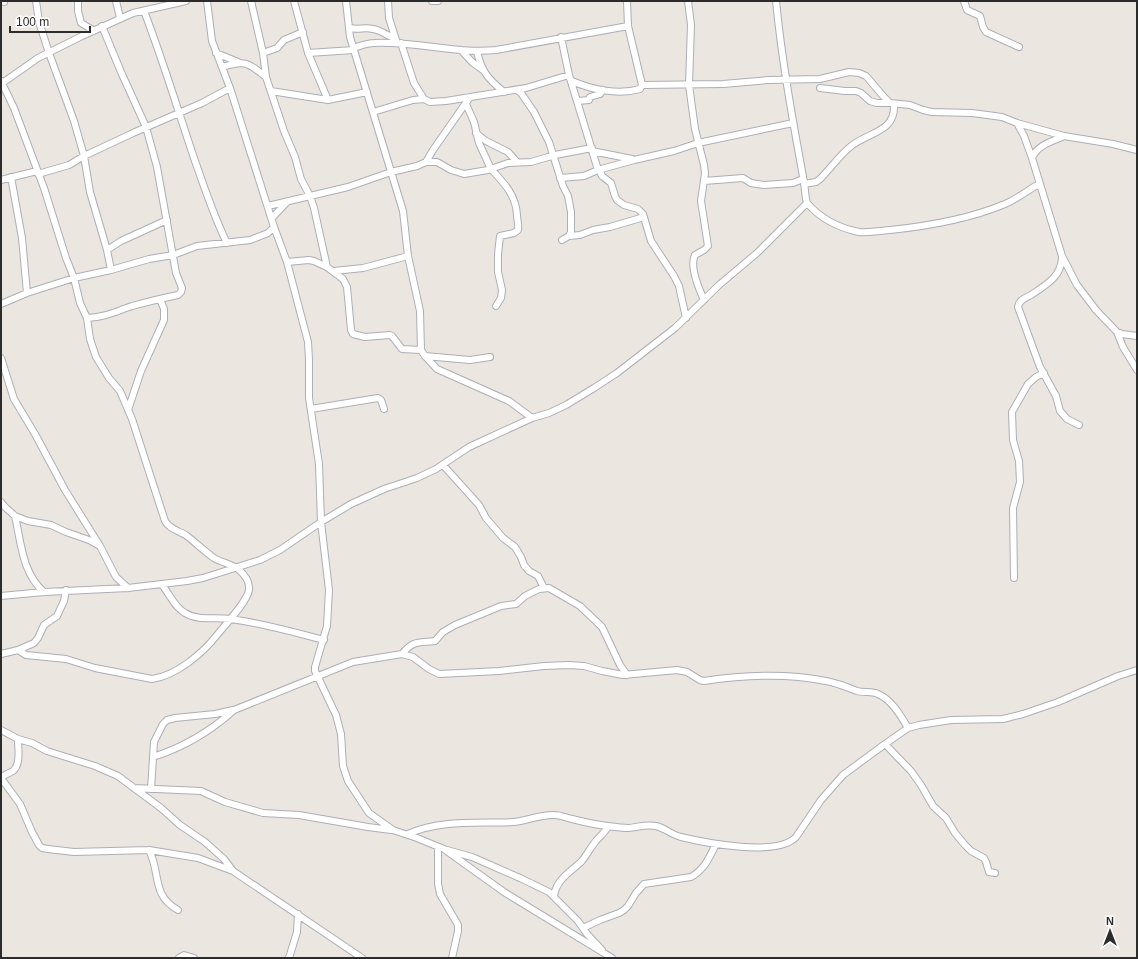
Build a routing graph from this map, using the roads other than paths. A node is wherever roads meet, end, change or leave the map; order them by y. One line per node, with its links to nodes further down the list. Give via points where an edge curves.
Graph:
1 (36, 1): 31 (street, via 39,22)
2 (78, 1): 18 (street)
3 (116, 1): 17 (street)
4 (186, 1): 16 (street)
5 (207, 1): 32 (street, via 212,42)
6 (251, 1): 33 (street)
7 (294, 1): 23 (street)
8 (346, 1): 21 (street)
9 (388, 1): 26 (street, via 389,18)
10 (432, 1): 11 (street)
11 (438, 1)
12 (627, 1): 20 (street)
13 (688, 1): 44 (street, via 691,25)
14 (776, 1): 40 (street)
15 (964, 1): 27 (street, via 967,10 980,16 986,32)
16 (144, 11): 17 (street); 59 (street)
17 (120, 18): 19 (street)
18 (82, 24): 22 (street); 24 (street)
19 (102, 26): 22 (street); 62 (street)
20 (628, 26): 25 (street); 43 (street)
21 (350, 28): 26 (street, via 374,29); 28 (street)
22 (93, 30): 24 (street)
23 (303, 32): 33 (street, via 284,40 277,48); 34 (street)
24 (82, 36): 31 (street)
25 (561, 37): 30 (street); 38 (street)
26 (398, 41): 28 (street, via 374,43); 29 (street); 52 (street, via 414,83)
27 (1019, 46)
28 (354, 49): 34 (street); 50 (street)
29 (461, 50): 30 (street); 37 (street)
30 (478, 52): 37 (street)
31 (49, 53): 42 (street); 69 (street)
32 (216, 53): 35 (street); 36 (street)
33 (263, 53): 39 (street)
34 (308, 53): 54 (street)
35 (238, 62): 36 (street); 39 (street, via 246,64)
36 (222, 67): 45 (street)
37 (483, 70): 51 (street)
38 (569, 75): 41 (street); 48 (street)
39 (266, 77): 47 (street)
40 (786, 80): 44 (street); 56 (street, via 820,79 849,72 859,73 866,76); 60 (street)
41 (572, 81): 49 (street, via 591,89); 55 (street)
42 (1, 83): 76 (street, via 14,108)
43 (642, 85): 44 (street); 49 (street, via 636,90)
44 (689, 85): 65 (street)
45 (230, 88): 59 (street); 87 (street)
46 (820, 88): 56 (street, via 856,91 870,101)
47 (271, 90): 54 (street); 84 (street, via 301,180)
48 (517, 90): 51 (street); 68 (street, via 534,112)
49 (603, 90): 55 (street, via 600,94 590,97 590,100)
50 (366, 92): 54 (street); 58 (street)
51 (504, 92): 53 (street)
52 (424, 98): 53 (street, via 430,102); 58 (street)
53 (470, 98): 57 (street)
54 (328, 100)
55 (578, 101): 66 (street)
56 (892, 103): 61 (street, via 932,112 990,115); 82 (street, via 893,117 881,130 851,146 816,182)
57 (466, 104): 63 (street); 72 (street)
58 (373, 112): 77 (street)
59 (178, 113): 62 (street); 94 (street)
60 (793, 123): 65 (street); 82 (street)
61 (1017, 123): 64 (street); 70 (street)
62 (146, 127): 69 (street); 90 (street)
63 (476, 133): 73 (street, via 508,152); 74 (street)
64 (1064, 136): 67 (street); 70 (street, via 1046,144)
65 (698, 143): 71 (street); 81 (street, via 704,165)
66 (592, 149): 68 (street); 71 (street); 75 (street)
67 (1137, 150)
68 (555, 155): 73 (street, via 531,162); 79 (street)
69 (84, 156): 76 (street, via 69,165); 95 (street, via 90,192)
70 (1032, 158): 83 (street)
71 (634, 160): 75 (street)
72 (426, 162): 74 (street, via 437,162 464,174); 77 (street)
73 (517, 162): 74 (street)
74 (491, 169): 108 (street, via 512,194 518,223 518,230 500,238 498,272 502,290)
75 (598, 169): 79 (street, via 584,176); 88 (street, via 611,183 617,200 641,211)
76 (38, 172): 78 (street); 103 (street)
77 (392, 172): 84 (street, via 348,187); 97 (street, via 403,211)
78 (11, 177): 80 (street); 104 (street, via 24,252)
79 (560, 178): 92 (street, via 570,203 572,227)
80 (1, 180)
81 (704, 180): 82 (street, via 743,178 750,183 764,185); 106 (street, via 702,201 708,246 694,254 693,263)
82 (804, 181): 86 (street)
83 (1039, 184): 86 (street, via 1006,204 983,212 938,224 870,232 850,230 833,223); 98 (street)
84 (310, 196): 85 (street); 100 (street)
85 (287, 202): 87 (street); 89 (street)
86 (806, 203): 106 (street, via 757,253)
87 (268, 206): 89 (street)
88 (644, 217): 92 (street); 110 (street, via 651,241 679,286)
89 (272, 218): 91 (street)
90 (167, 220): 95 (street); 96 (street)
91 (274, 227): 94 (street, via 257,238); 99 (street)
92 (569, 236): 93 (street)
93 (562, 240)
94 (227, 244): 96 (street, via 197,246)
95 (107, 250): 101 (street)
96 (173, 255): 101 (street); 105 (street, via 181,292)
97 (408, 256): 102 (street, via 363,268); 113 (street, via 420,310)
98 (1062, 256): 111 (street, via 1077,285); 119 (street, via 1061,266 1056,275 1020,301 1018,307)
99 (287, 262): 100 (street, via 309,260); 120 (street, via 308,342)
100 (327, 267): 102 (street)
101 (111, 270): 103 (street)
102 (334, 271): 113 (street, via 347,287 353,334 365,337 390,335 402,348)
103 (74, 278): 104 (street); 109 (street, via 80,303)
104 (27, 293): 107 (street)
105 (160, 299): 109 (street, via 105,316); 122 (street, via 164,308 164,320 141,371)
106 (704, 300): 110 (street)
107 (1, 304)
108 (496, 306)
109 (87, 318): 122 (street, via 96,357 120,391)
110 (686, 318): 123 (street, via 594,388 566,405)
111 (1117, 332): 112 (street); 117 (street)
112 (1137, 336)
113 (421, 350): 114 (street)
114 (425, 356): 115 (street, via 470,360); 123 (street, via 437,369 509,401)
115 (490, 356)
116 (1, 358): 118 (street)
117 (1137, 370)
118 (3, 371): 129 (street, via 14,399)
119 (1044, 373): 124 (street, via 1063,416); 131 (street, via 1028,384 1012,412 1013,440 1019,461 1020,482 1013,508)
120 (311, 409): 121 (street, via 378,398); 128 (street, via 319,464)
121 (384, 409)
122 (128, 410): 130 (street, via 167,525 181,532 213,557)
123 (532, 418): 125 (street, via 469,447)
124 (1079, 425)
125 (443, 465): 128 (street, via 351,504); 134 (street, via 479,505 503,538 515,548 529,571 538,576)
126 (1, 502): 127 (street)
127 (15, 516): 129 (street, via 28,522 51,525); 136 (street, via 25,562 35,584)
128 (321, 522): 130 (street, via 280,550); 139 (street, via 329,590 328,626)
129 (100, 546): 133 (street, via 116,577)
130 (237, 568): 132 (street, via 203,578); 138 (street, via 245,576 249,590 247,597)
131 (1014, 578)
132 (162, 584): 133 (street); 138 (street, via 178,608 190,616)
133 (128, 588): 135 (street)
134 (544, 588): 142 (street, via 525,596 516,604 501,606 455,625 443,632 435,641 416,642); 144 (street, via 552,589 580,606 602,627)
135 (66, 590): 136 (street); 140 (street, via 57,616 44,625 34,643)
136 (44, 592): 137 (street)
137 (1, 596)
138 (230, 619): 139 (street); 140 (street, via 202,652 159,678 152,679 95,668 66,658 26,655)
139 (324, 640): 145 (street, via 315,663)
140 (18, 650): 141 (street)
141 (1, 654)
142 (402, 654): 144 (street, via 413,657 429,670 439,674 569,665); 145 (street, via 354,662)
143 (1137, 670): 147 (street, via 1023,714 1003,718 951,720)
144 (627, 675): 147 (street, via 678,670 704,681 783,676 825,681 860,692 878,694 899,713)
145 (318, 676): 146 (street); 156 (street, via 336,715 341,734 343,766 348,781 369,813)
146 (234, 710): 151 (street, via 219,724 187,744); 151 (street, via 167,720 154,742)
147 (908, 728): 150 (street)
148 (1, 730): 149 (street)
149 (18, 739): 152 (street, via 16,768); 153 (street, via 95,766 118,776)
150 (885, 744): 158 (street, via 843,775 830,788 792,841 765,847); 162 (street, via 911,771 933,806 946,818 962,842 984,858 989,872)
151 (153, 757): 154 (street)
152 (1, 778): 160 (street, via 20,804 42,848 74,852)
153 (134, 788): 154 (street); 161 (street, via 205,842)
154 (151, 789): 156 (street, via 201,791 225,802 263,813 299,815)
155 (608, 826): 157 (street, via 556,815 512,822 436,825); 158 (street, via 656,826 679,837); 163 (street, via 606,832 562,879)
156 (393, 830): 157 (street)
157 (408, 834): 159 (street)
158 (716, 844): 166 (street, via 707,863 691,877 644,884 619,914)
159 (441, 848): 163 (street, via 472,857); 167 (street, via 504,892); 172 (street, via 438,884 440,894 458,925)
160 (149, 850): 161 (street, via 198,858); 164 (street, via 154,859 160,892 164,899)
161 (233, 871): 165 (street)
162 (995, 873)
163 (554, 896): 166 (street)
164 (178, 910)
165 (298, 914): 170 (street, via 297,932); 171 (street)
166 (583, 928): 167 (street)
167 (604, 953): 173 (street)
168 (179, 958): 169 (street, via 184,955)
169 (194, 958)
170 (289, 958)
171 (362, 958)
172 (452, 958)
173 (612, 958)

